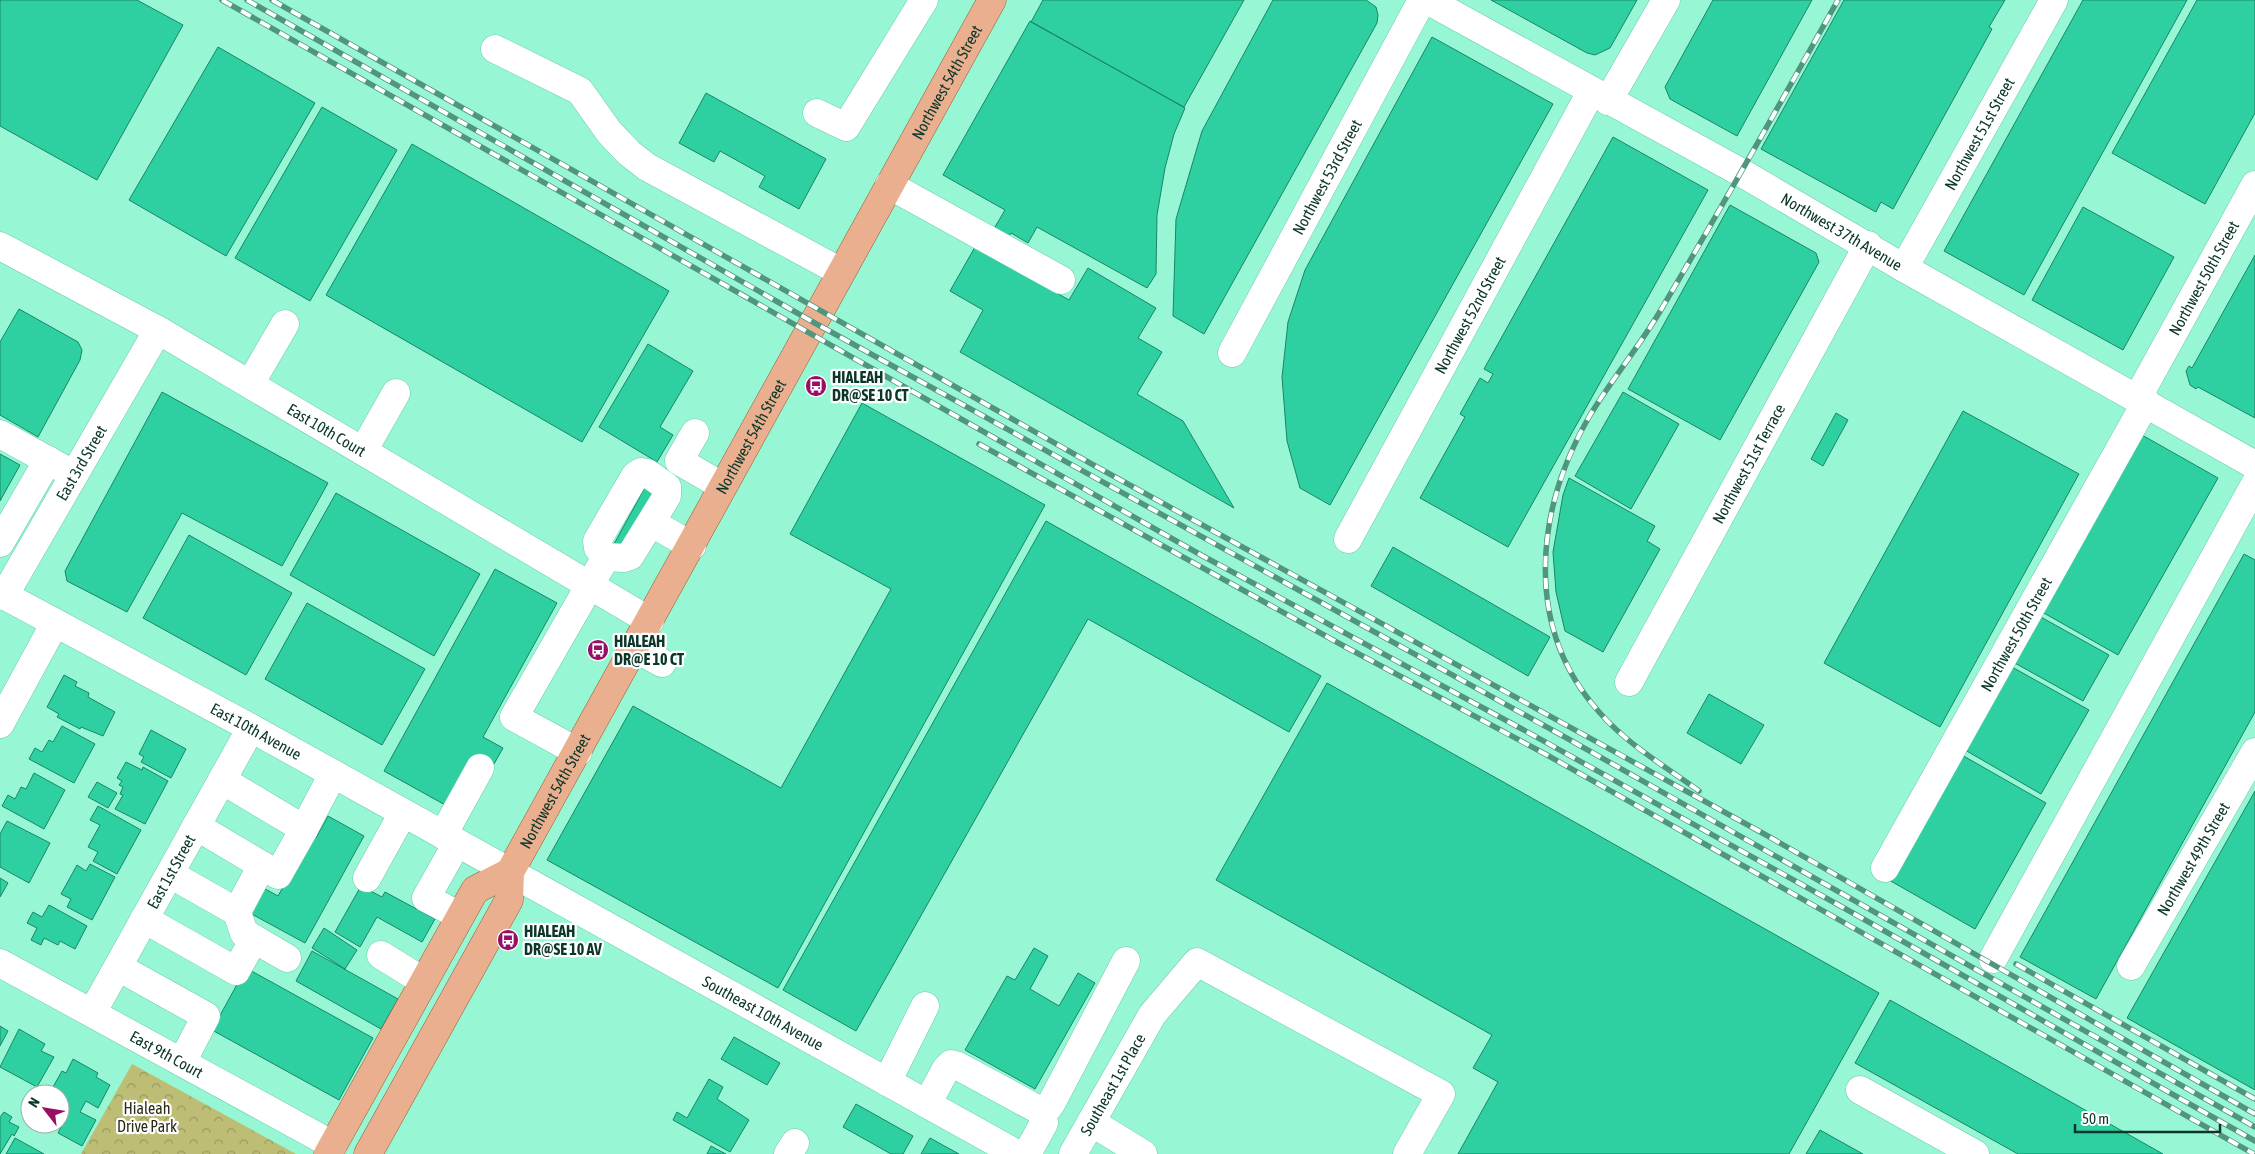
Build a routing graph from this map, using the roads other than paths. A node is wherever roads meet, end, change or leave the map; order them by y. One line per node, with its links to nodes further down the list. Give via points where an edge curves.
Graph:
1 (924, 0): 9 (street, via 846,127)
2 (992, 0): 10 (main road, Northwest 54th Street)
3 (1422, 0): 19 (street, Northwest 53rd Street)
4 (1427, 0): 8 (street, Northwest 37th Avenue)
5 (1666, 0): 8 (street, Northwest 52nd Street)
6 (2054, 0): 14 (street, Northwest 51st Street)
7 (495, 50): 15 (street, via 580,91 609,132 647,167)
8 (1600, 97): 12 (street, Northwest 37th Avenue); 32 (street, Northwest 52nd Street)
9 (817, 113)
10 (889, 185): 15 (main road, Northwest 54th Street); 16 (street)
11 (2255, 185): 22 (street, Northwest 50th Street)
12 (1868, 245): 14 (street, Northwest 37th Avenue); 42 (street, Northwest 51st Terrace)
13 (0, 246): 18 (street, East 10th Court, via 60,266 92,283 134,307)
14 (1904, 268): 22 (street, Northwest 37th Avenue)
15 (841, 272): 30 (main road, Northwest 54th Street)
16 (1061, 280)
17 (285, 324): 20 (street)
18 (158, 330): 20 (street, East 10th Court); 28 (street, East 3rd Street)
19 (1232, 353)
20 (250, 384): 25 (street, East 10th Court)
21 (396, 393): 25 (street)
22 (2142, 400): 27 (street, Northwest 37th Avenue); 55 (street, Northwest 50th Street)
23 (695, 433): 30 (street, via 679,461)
24 (0, 434): 26 (street)
25 (363, 452): 36 (street, East 10th Court)
26 (48, 460): 28 (street); 33 (street)
27 (2255, 465)
28 (75, 474): 37 (street, East 3rd Street)
29 (2255, 484): 65 (street)
30 (722, 486): 34 (main road, Northwest 54th Street)
31 (652, 523): 34 (street); 35 (street, via 630,556); 35 (street, via 667,496 667,487 641,472 635,476 597,541 598,548)
32 (1348, 539)
33 (0, 542)
34 (692, 546): 38 (main road, Northwest 54th Street)
35 (606, 556): 36 (street)
36 (590, 586): 38 (street, East 10th Court); 45 (street, via 514,717)
37 (2, 595): 39 (street, East 10th Avenue)
38 (650, 621): 40 (main road, Northwest 54th Street)
39 (55, 623): 43 (street); 44 (street, East 10th Avenue)
40 (635, 648): 41 (street); 45 (main road, Northwest 54th Street)
41 (662, 663)
42 (1629, 682)
43 (0, 724)
44 (251, 728): 48 (street, East 10th Avenue); 49 (street, East 1st Street)
45 (578, 752): 56 (main road, Northwest 54th Street)
46 (2255, 752): 68 (street, Northwest 49th Street)
47 (480, 768): 53 (street)
48 (333, 774): 50 (street, East 10th Avenue); 52 (street)
49 (222, 780): 51 (street, East 1st Street); 52 (street)
50 (403, 813): 53 (street, East 10th Avenue); 58 (street)
51 (196, 826): 54 (street); 57 (street, East 1st Street)
52 (304, 829): 54 (street, via 278,875)
53 (450, 839): 56 (street, East 10th Avenue); 60 (street, via 426,898)
54 (262, 865): 59 (street)
55 (1885, 868)
56 (510, 872): 60 (main road, via 475,890); 74 (street, Southeast 10th Avenue); 80 (main road, Northwest 54th Street, via 509,900)
57 (170, 874): 59 (street); 61 (street, East 1st Street)
58 (367, 878)
59 (237, 912): 62 (street, via 244,933)
60 (460, 916): 70 (main road)
61 (144, 920): 62 (street, via 236,971); 69 (street, East 1st Street)
62 (254, 939): 64 (street)
63 (381, 956): 70 (street)
64 (287, 958)
65 (1993, 958)
66 (1126, 961): 77 (street, via 1052,1102)
67 (0, 963): 72 (street, East 9th Court)
68 (2131, 966)
69 (118, 967): 72 (street, East 1st Street); 73 (street, via 206,1016)
70 (423, 981): 79 (main road)
71 (924, 1006): 74 (street)
72 (92, 1013): 73 (street, East 9th Court)
73 (182, 1062): 79 (street, East 9th Court)
74 (887, 1082): 76 (street, Southeast 10th Avenue)
75 (1860, 1090): 86 (street)
76 (927, 1104): 77 (street, via 951,1064); 81 (street, Southeast 10th Avenue)
77 (1041, 1111): 82 (street, via 1044,1123)
78 (1091, 1122): 83 (street, Southeast 1st Place); 84 (street); 85 (street, Southeast 1st Place, via 1152,1015 1197,962 1441,1094)
79 (331, 1149)
80 (368, 1154)
81 (1017, 1154)
82 (1027, 1154)
83 (1073, 1154)
84 (1143, 1154)
85 (1407, 1154)
86 (1976, 1154)

